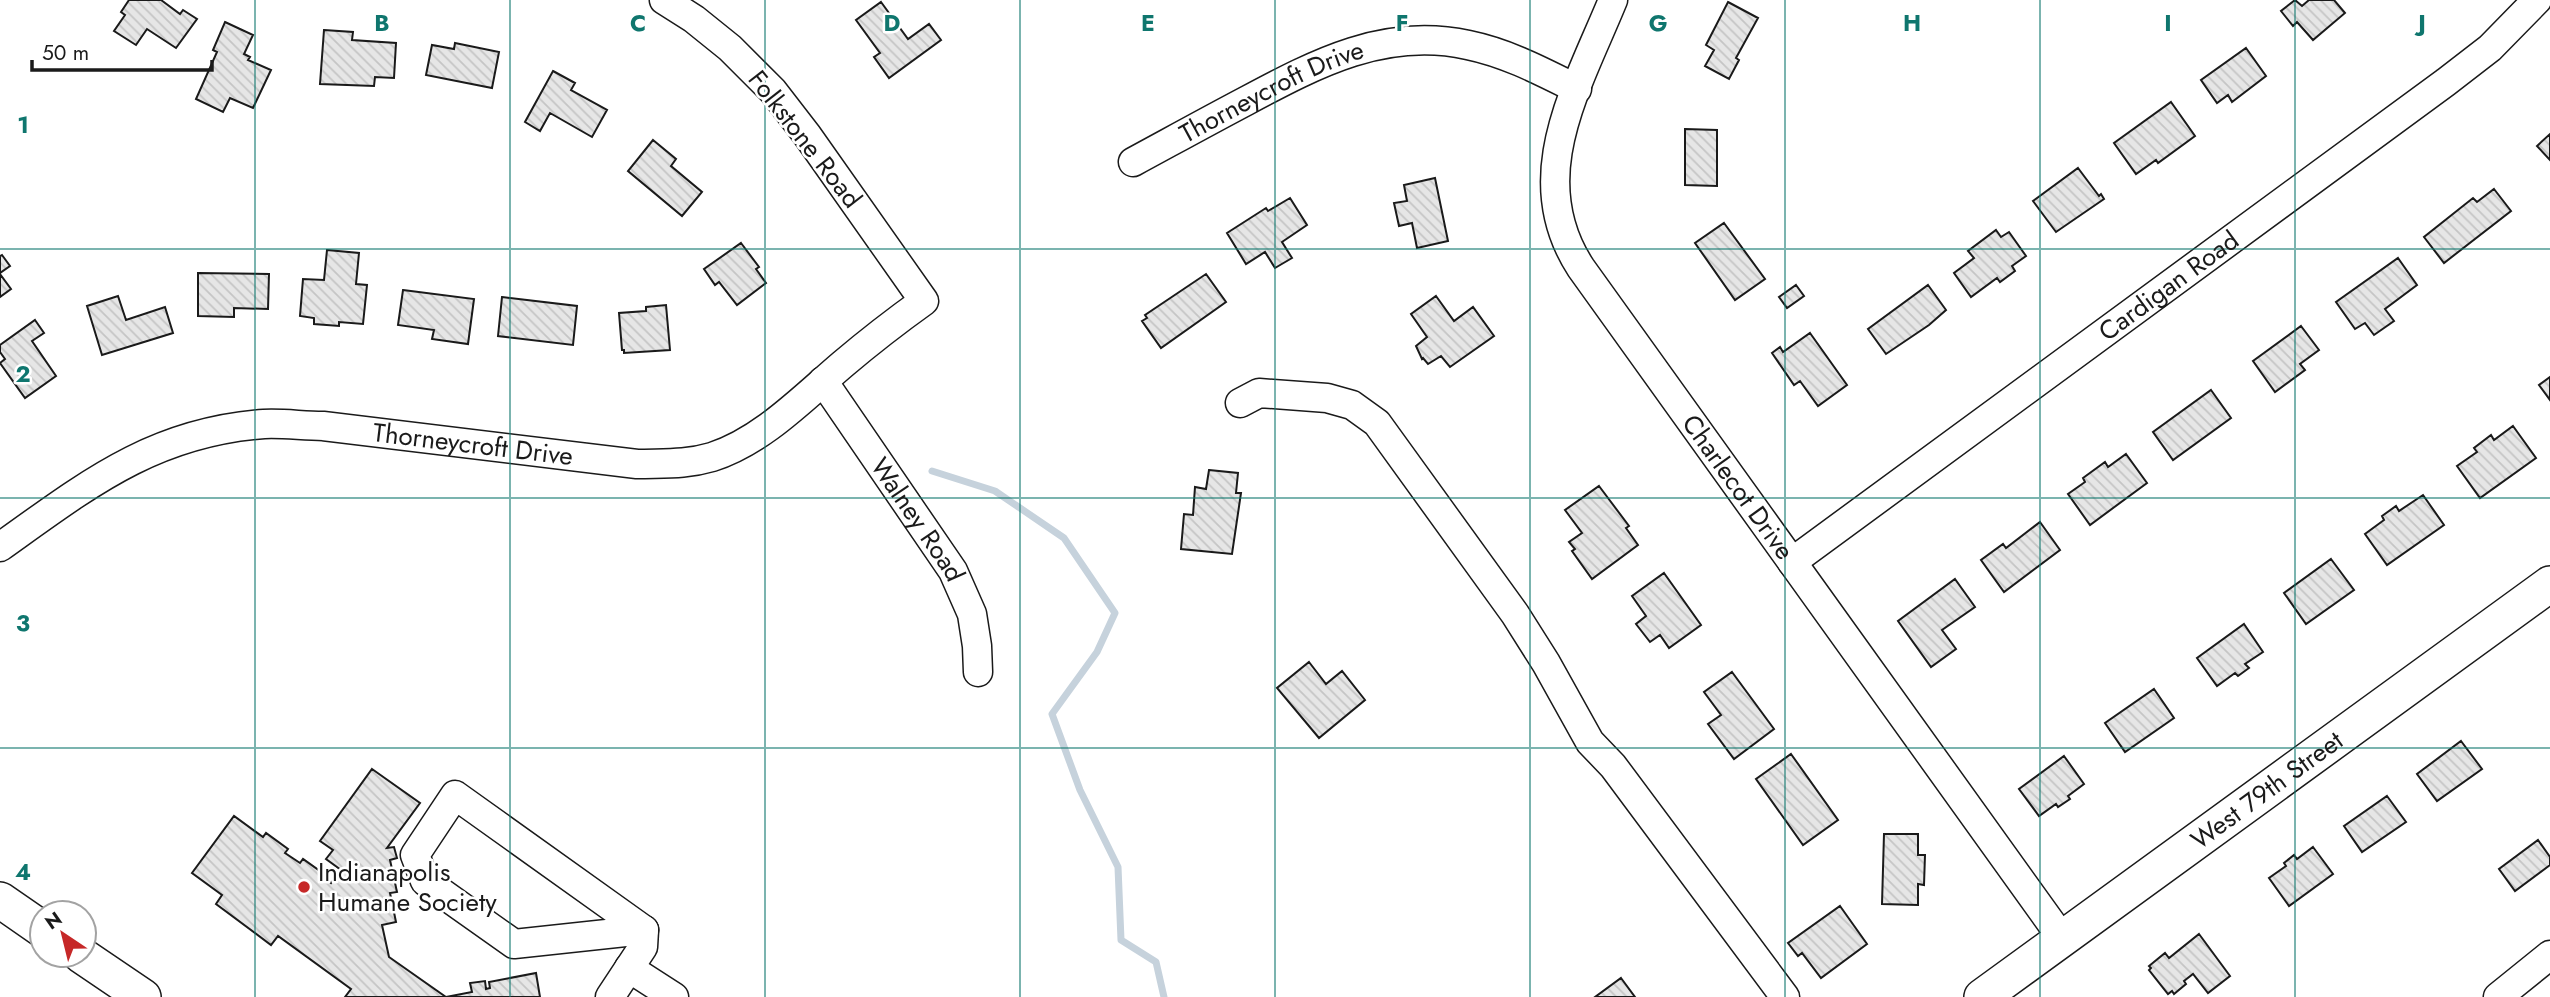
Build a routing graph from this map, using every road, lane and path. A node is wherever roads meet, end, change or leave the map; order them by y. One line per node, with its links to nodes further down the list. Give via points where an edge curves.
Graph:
1 (664, 0): 6 (street, Folkstone Road, via 730,48 772,91)
2 (1613, 0): 4 (street, Charlecot Drive)
3 (2537, 0): 10 (street, Cardigan Road, via 2490,48 2446,82)
4 (1577, 89): 5 (street, Thorneycroft Drive, via 1511,57 1468,45 1430,40 1381,44 1323,61); 10 (street, Charlecot Drive, via 1558,141 1554,168 1556,207 1568,244)
5 (1133, 162)
6 (924, 301): 7 (street, Thorneycroft Drive)
7 (823, 381): 9 (street, Thorneycroft Drive, via 735,448 668,466 291,424 212,432 131,459); 12 (street, Walney Road, via 953,571 972,614)
8 (1240, 403): 23 (street, via 1259,393 1328,398 1352,405 1377,423 1515,614 1590,742 1613,766)
9 (2, 542)
10 (1792, 562): 16 (street, Charlecot Drive)
11 (2550, 584): 16 (main road, West 79th Street)
12 (978, 672)
13 (0, 900): 14 (main road)
14 (28, 919)
15 (644, 930): 15 (street, via 455,795 415,855 425,881 514,943); 19 (street, via 643,947)
16 (2062, 938): 24 (main road, West 79th Street)
17 (2550, 955): 25 (street)
18 (98, 967): 20 (main road)
19 (629, 968): 21 (street); 22 (street)
20 (143, 997)
21 (610, 997)
22 (674, 997)
23 (1784, 997)
24 (1982, 997)
25 (2498, 997)

